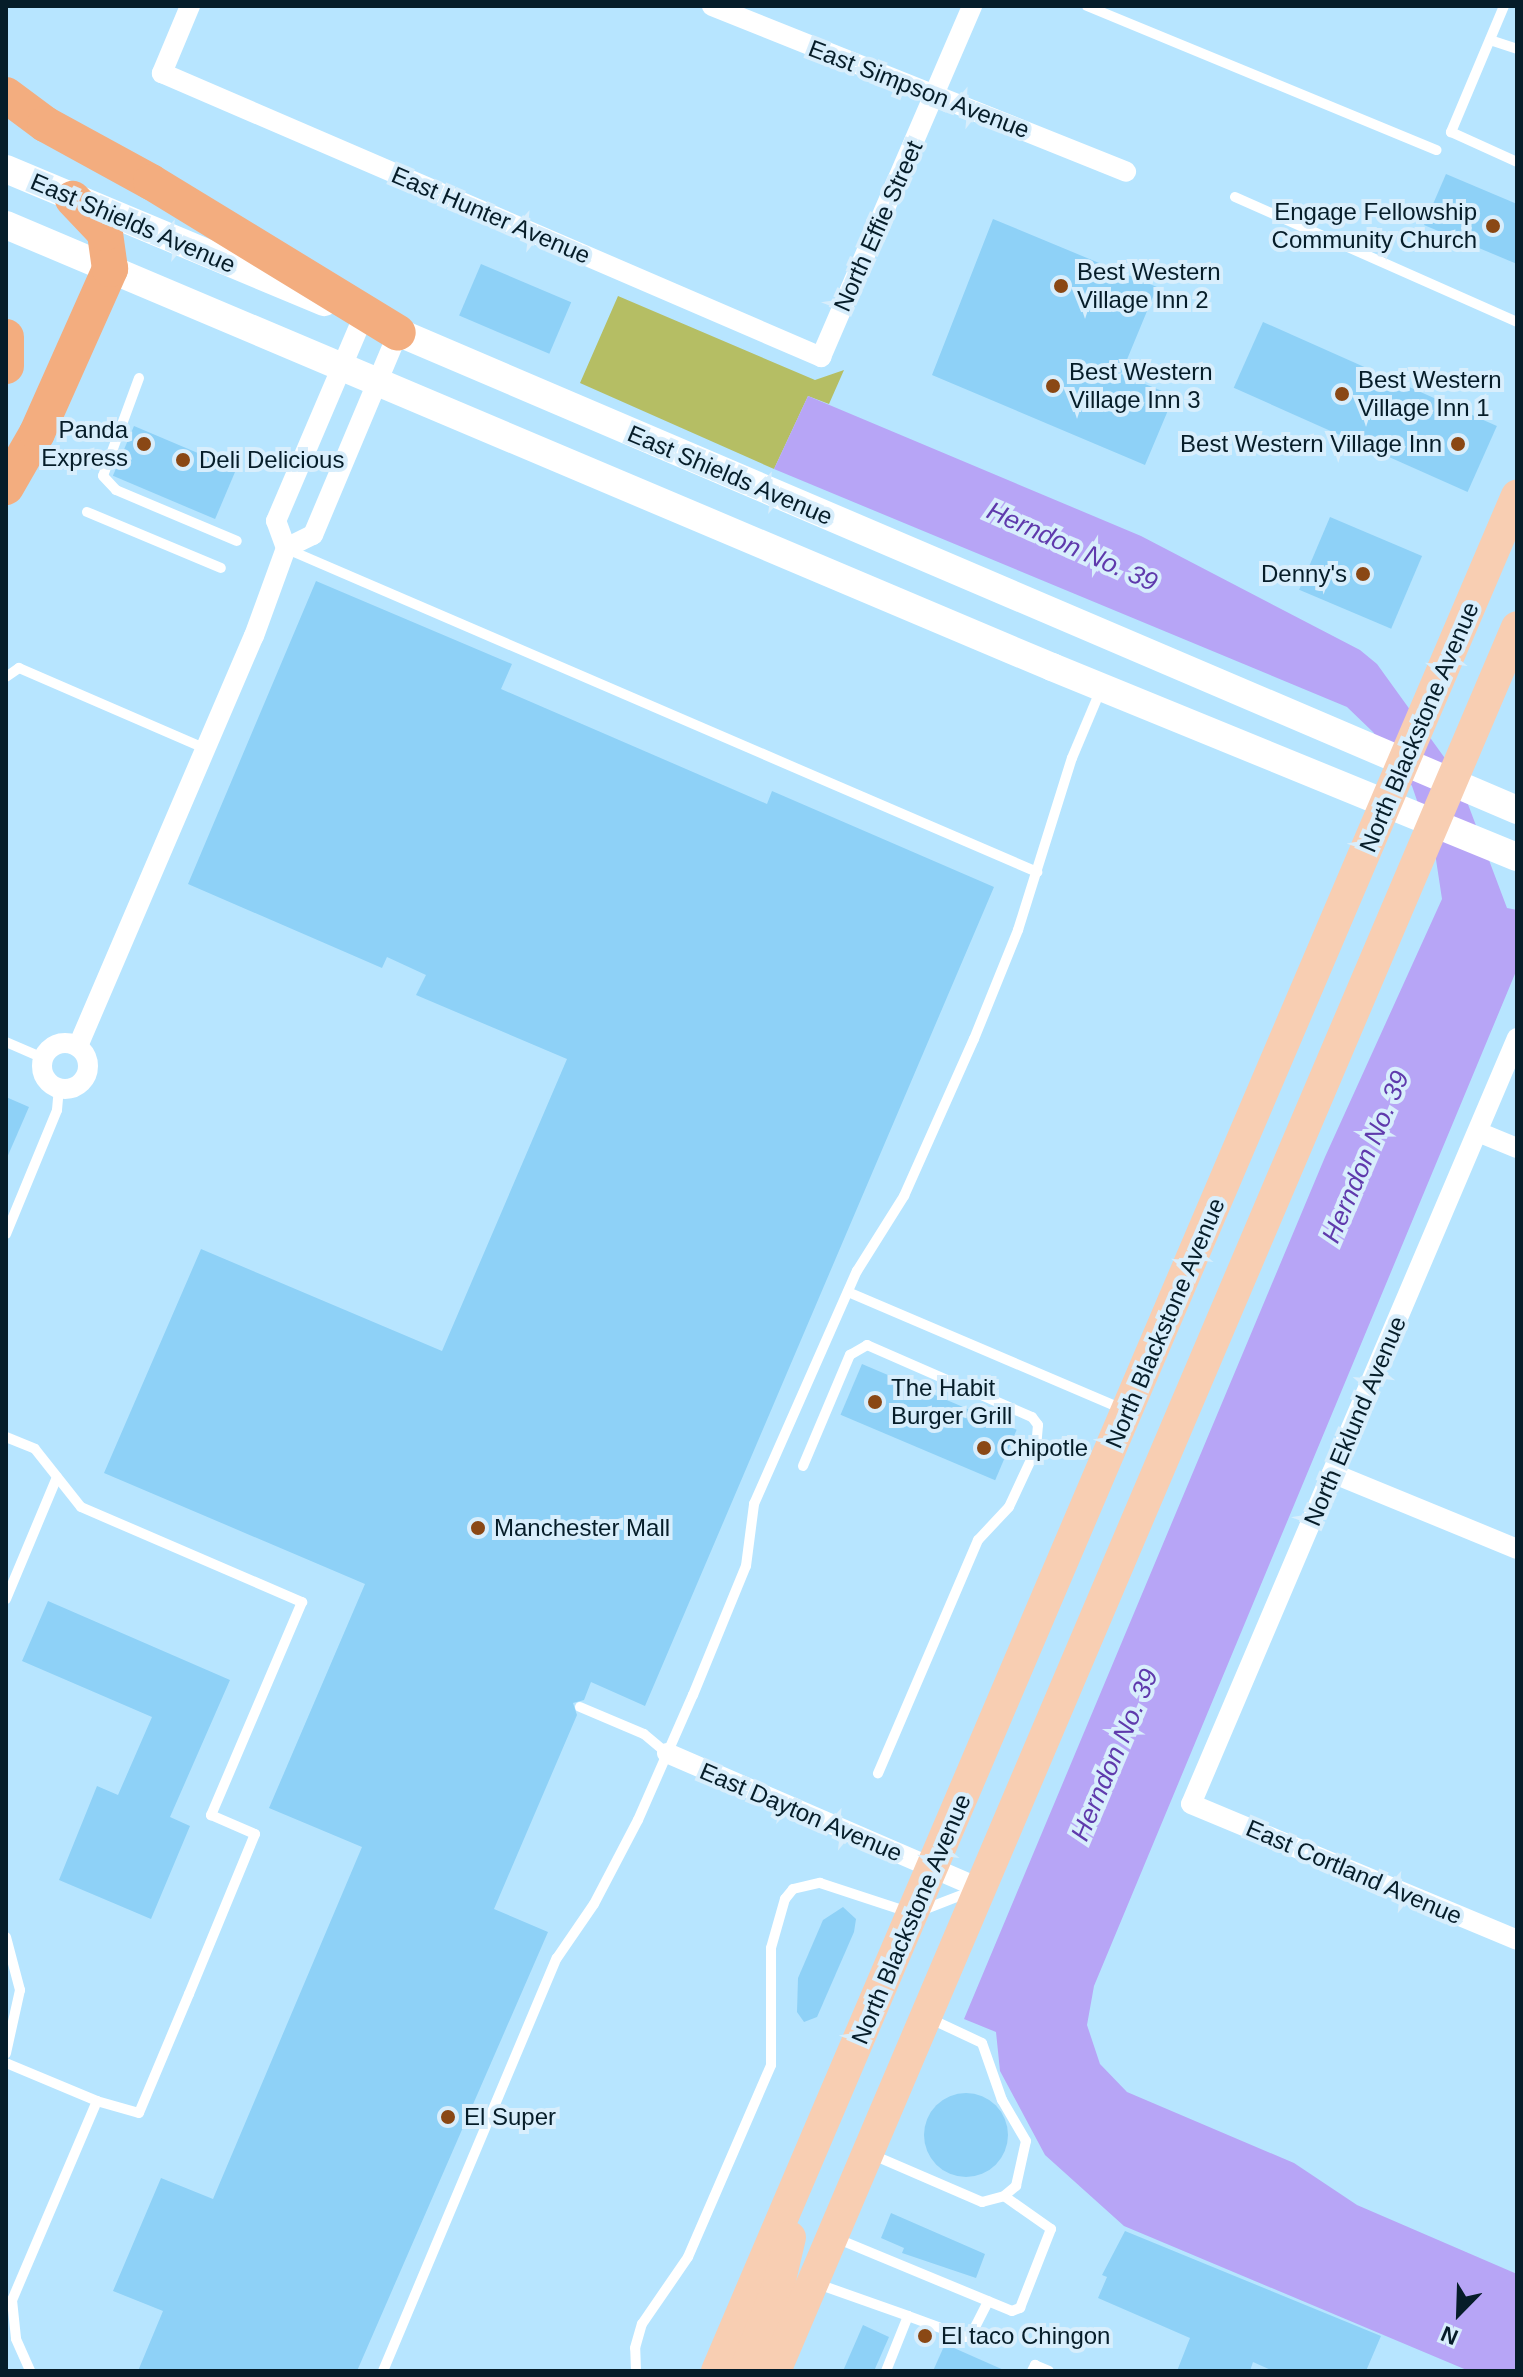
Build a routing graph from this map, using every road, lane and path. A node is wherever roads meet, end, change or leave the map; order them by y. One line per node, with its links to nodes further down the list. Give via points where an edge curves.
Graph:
1 (190, 6): 22 (street, East Hunter Avenue, via 162,73)
2 (712, 6): 9 (street, East Simpson Avenue)
3 (972, 6): 9 (street, North Effie Street)
4 (1087, 6): 10 (lane)
5 (1504, 6): 6 (lane)
6 (1490, 40): 7 (lane); 11 (lane, via 1451,132)
7 (1517, 49)
8 (6, 95): 20 (highway, via 45,124 151,182)
9 (933, 99): 13 (street, East Simpson Avenue, via 956,100); 22 (street, North Effie Street)
10 (1437, 150)
11 (1517, 162)
12 (6, 169): 15 (main road, East Shields Avenue)
13 (1126, 172)
14 (1235, 197): 19 (lane)
15 (73, 199): 17 (highway, via 105,233); 18 (main road, East Shields Avenue)
16 (6, 225): 17 (main road, East Shields Avenue)
17 (110, 269): 23 (main road, East Shields Avenue); 27 (highway, via 37,433)
18 (363, 317): 20 (main road, East Shields Avenue); 23 (street)
19 (1517, 322)
20 (398, 333): 26 (street); 37 (main road, East Shields Avenue)
21 (6, 337): 24 (highway)
22 (821, 357)
23 (343, 365): 26 (main road, East Shields Avenue); 31 (street, via 276,521)
24 (6, 366)
25 (139, 378): 30 (lane, via 103,476 116,490)
26 (378, 379): 31 (street, via 313,535); 35 (main road, East Shields Avenue)
27 (6, 487)
28 (1517, 495): 37 (main road, North Blackstone Avenue)
29 (87, 512): 32 (lane)
30 (237, 541)
31 (286, 548): 36 (street); 43 (lane)
32 (221, 568)
33 (1515, 636): 38 (main road)
34 (6, 677): 36 (lane, via 19,668)
35 (1101, 687): 39 (main road, East Shields Avenue); 43 (lane, via 1072,758)
36 (206, 749): 46 (street)
37 (1403, 763): 38 (main road, East Shields Avenue); 39 (main road, North Blackstone Avenue)
38 (1453, 783): 40 (main road, East Shields Avenue); 41 (main road)
39 (1387, 803): 41 (main road, East Shields Avenue); 53 (main road, North Blackstone Avenue)
40 (1517, 810)
41 (1436, 822): 42 (main road, East Shields Avenue); 65 (main road)
42 (1517, 857)
43 (1037, 872): 52 (lane, via 996,985 904,1196)
44 (1517, 1038): 49 (street, North Eklund Avenue)
45 (6, 1042): 47 (lane)
46 (78, 1046): 47 (street, via 58,1044); 48 (street, via 88,1062 85,1077 74,1087)
47 (43, 1058): 48 (street, via 43,1073)
48 (59, 1088): 51 (lane, via 57,1110)
49 (1478, 1132): 50 (street); 56 (street, North Eklund Avenue)
50 (1517, 1148)
51 (6, 1234)
52 (848, 1292): 53 (lane); 61 (lane, via 754,1504 746,1566)
53 (1127, 1411): 64 (main road, North Blackstone Avenue)
54 (6, 1437): 57 (lane, via 35,1449)
55 (803, 1466): 62 (lane, via 856,1348 879,1348 1032,1417 1038,1425 1036,1449 1009,1507 978,1540)
56 (1332, 1473): 58 (street); 63 (street, North Eklund Avenue)
57 (57, 1477): 59 (lane); 72 (lane, via 81,1507 302,1602 211,1815 255,1834 139,2113)
58 (1517, 1549)
59 (6, 1599)
60 (580, 1707): 61 (lane, via 644,1734)
61 (667, 1753): 64 (street, East Dayton Avenue); 81 (lane, via 594,1904 557,1958)
62 (878, 1773)
63 (1191, 1804): 68 (street, East Cortland Avenue)
64 (932, 1869): 65 (street, East Dayton Avenue); 66 (main road, North Blackstone Avenue)
65 (979, 1888): 66 (lane); 69 (main road)
66 (912, 1914): 74 (main road, North Blackstone Avenue); 82 (lane, via 820,1883 793,1889 785,1899 771,1948 771,2065 678,2275 642,2324)
67 (6, 1937): 70 (lane, via 20,1990)
68 (1517, 1940)
69 (925, 2016): 73 (main road); 75 (lane, via 982,2043 1002,2100 1026,2141 1016,2186)
70 (6, 2053)
71 (6, 2063): 72 (lane)
72 (97, 2101): 80 (lane, via 12,2300 16,2339)
73 (867, 2152): 75 (lane, via 982,2202); 76 (main road)
74 (809, 2156): 83 (main road, North Blackstone Avenue); 84 (main road, via 779,2284)
75 (1004, 2196): 78 (lane, via 1051,2229 1020,2308 1012,2311)
76 (832, 2236): 77 (main road); 78 (lane)
77 (813, 2282): 79 (lane); 85 (main road)
78 (988, 2301): 79 (lane, via 965,2337)
79 (908, 2316): 86 (lane)
80 (30, 2371)
81 (383, 2371)
82 (636, 2371)
83 (717, 2371)
84 (745, 2371)
85 (775, 2371)
86 (886, 2371)
87 (1032, 2371): 88 (lane, via 1035,2365)
88 (1049, 2371)

